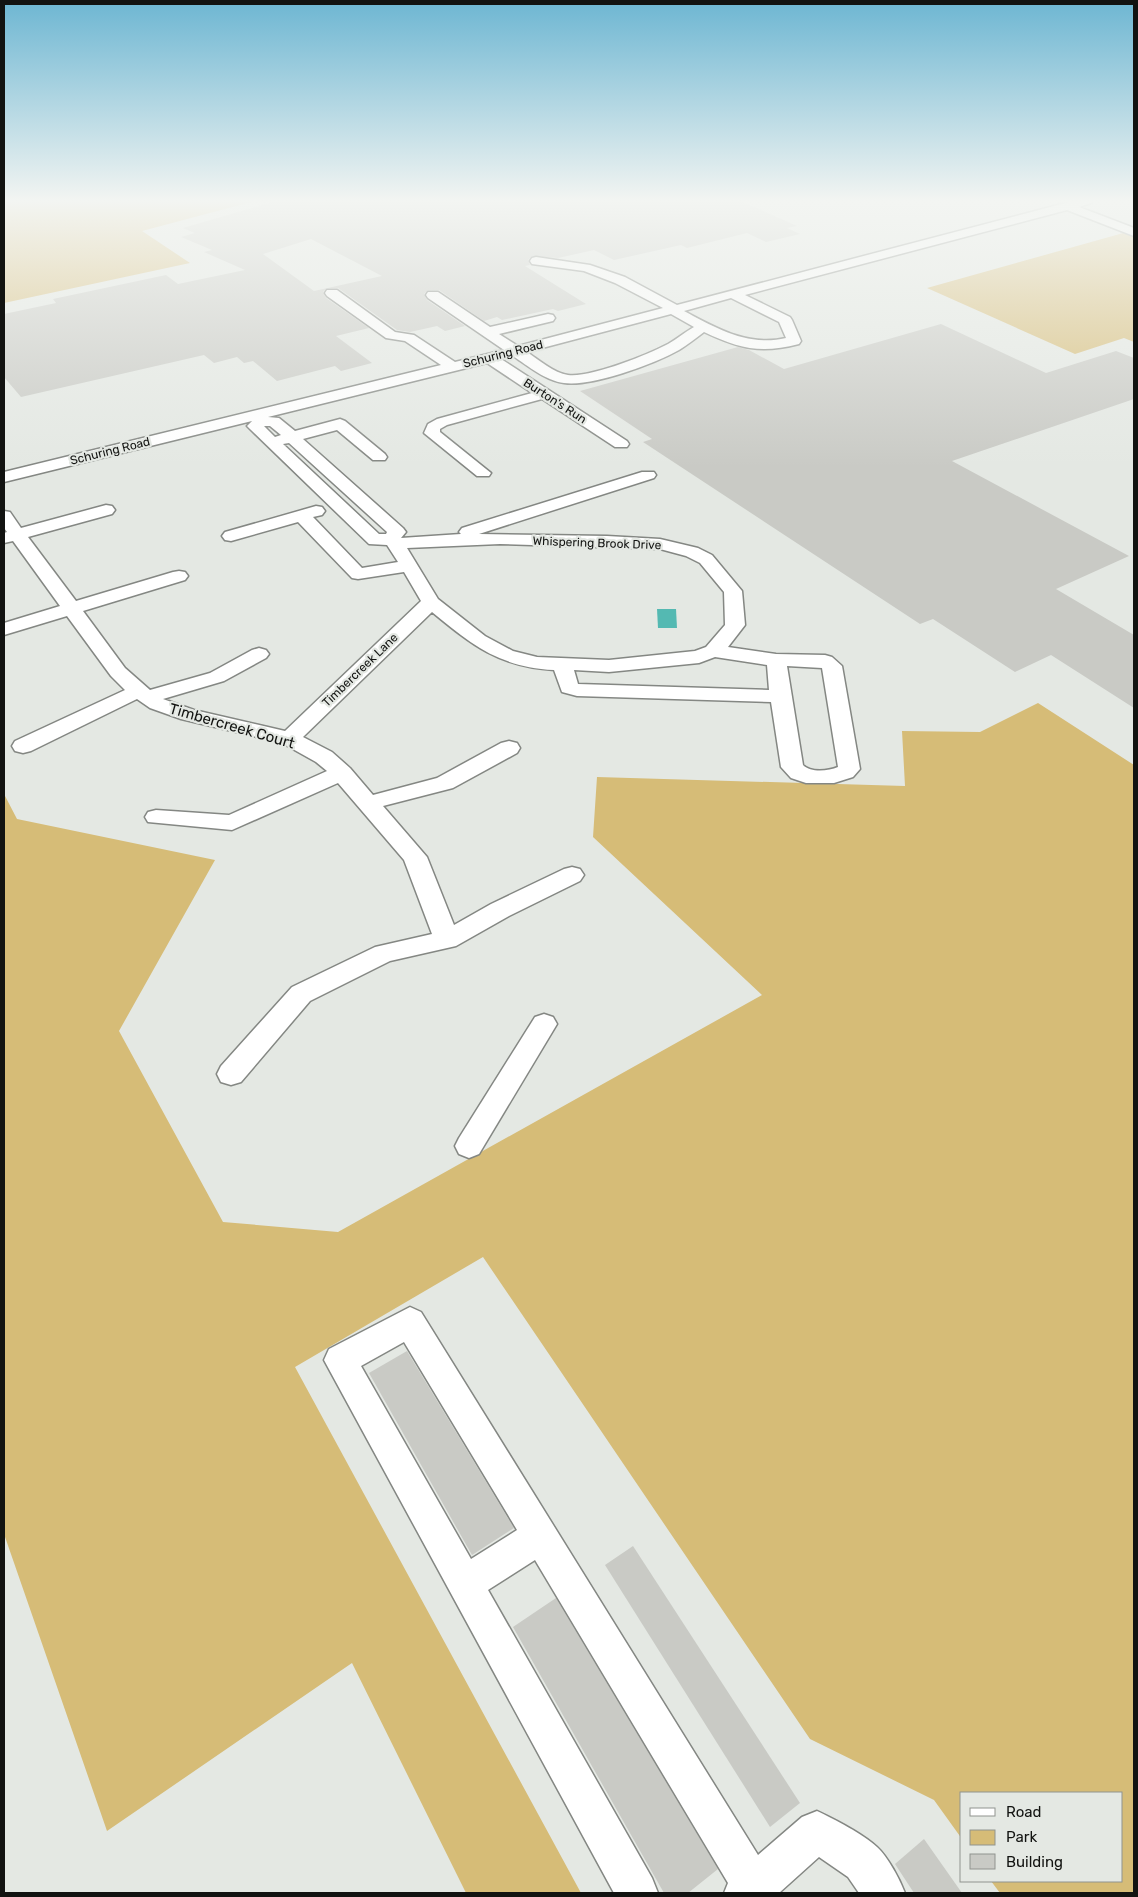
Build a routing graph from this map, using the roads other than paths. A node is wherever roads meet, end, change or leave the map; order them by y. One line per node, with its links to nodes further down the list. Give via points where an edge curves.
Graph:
1 (638, 290): 6 (street)
2 (750, 290): 4 (street, Schuring Road)
3 (332, 293): 14 (street, via 391,336 409,338)
4 (733, 294): 6 (street, Schuring Road); 9 (street, via 785,320 794,340 769,346 744,343)
5 (433, 295): 10 (street)
6 (675, 309): 9 (street); 11 (street, Schuring Road)
7 (548, 318): 8 (street)
8 (532, 322): 10 (street); 11 (street)
9 (704, 326): 12 (street, via 673,347 585,380 564,379 538,368)
10 (488, 332): 12 (street)
11 (559, 340): 12 (street, Schuring Road)
12 (516, 351): 13 (street, Schuring Road)
13 (489, 358): 14 (street, Schuring Road); 15 (street, Burton's Run)
14 (453, 367): 16 (street, Schuring Road)
15 (544, 394): 19 (street, Burton's Run); 21 (street, via 433,427 432,433)
16 (257, 419): 17 (street, via 274,421); 18 (street, Whispering Brook Drive, via 255,426); 23 (street, Schuring Road)
17 (292, 437): 18 (street); 20 (street, via 340,424); 24 (street)
18 (271, 442): 25 (street, Whispering Brook Drive)
19 (621, 444)
20 (379, 457)
21 (483, 473)
22 (648, 475): 31 (street)
23 (4, 477)
24 (359, 498): 25 (street); 32 (street, via 397,532)
25 (338, 504): 27 (street); 32 (street, Whispering Brook Drive, via 375,540)
26 (106, 510): 29 (street)
27 (301, 515): 30 (street); 33 (street, via 358,574)
28 (4, 516): 29 (street, Timbercreek Court)
29 (10, 536): 36 (street, Timbercreek Court)
30 (231, 536)
31 (444, 540): 32 (street, Whispering Brook Drive); 38 (street, Whispering Brook Drive, via 607,541 660,544 692,552 706,559 733,590 735,625)
32 (394, 542): 33 (street)
33 (409, 566): 35 (street)
34 (179, 576): 36 (street)
35 (431, 602): 41 (street, via 478,640 506,655 537,663); 44 (street, Timbercreek Lane)
36 (72, 609): 37 (street); 42 (street, Timbercreek Court, via 118,672)
37 (4, 630)
38 (713, 651): 40 (street); 41 (street, via 698,657 609,666)
39 (259, 654): 42 (street, via 217,677)
40 (776, 660): 43 (street); 43 (street, via 825,661 832,666 848,769 845,774 802,775 796,772 792,767)
41 (562, 664): 43 (street, via 566,683 569,688 577,690)
42 (143, 694): 44 (street, Timbercreek Court, via 157,704 188,715); 45 (street)
43 (780, 696)
44 (289, 738): 47 (street, Timbercreek Court, via 324,757)
45 (23, 746)
46 (509, 748): 48 (street, via 446,783)
47 (342, 773): 48 (street, Timbercreek Court); 49 (street, via 232,823)
48 (368, 803): 51 (street, Timbercreek Court, via 415,858)
49 (156, 817)
50 (572, 875): 51 (street)
51 (447, 940): 53 (street, via 384,953 301,994)
52 (544, 1024): 54 (street)
53 (231, 1074)
54 (469, 1146)
55 (541, 1536): 56 (street); 56 (street, via 410,1322 340,1360); 57 (street)
56 (465, 1584): 58 (street)
57 (752, 1891): 59 (street, via 817,1832 863,1862)
58 (636, 1893)
59 (884, 1893)

